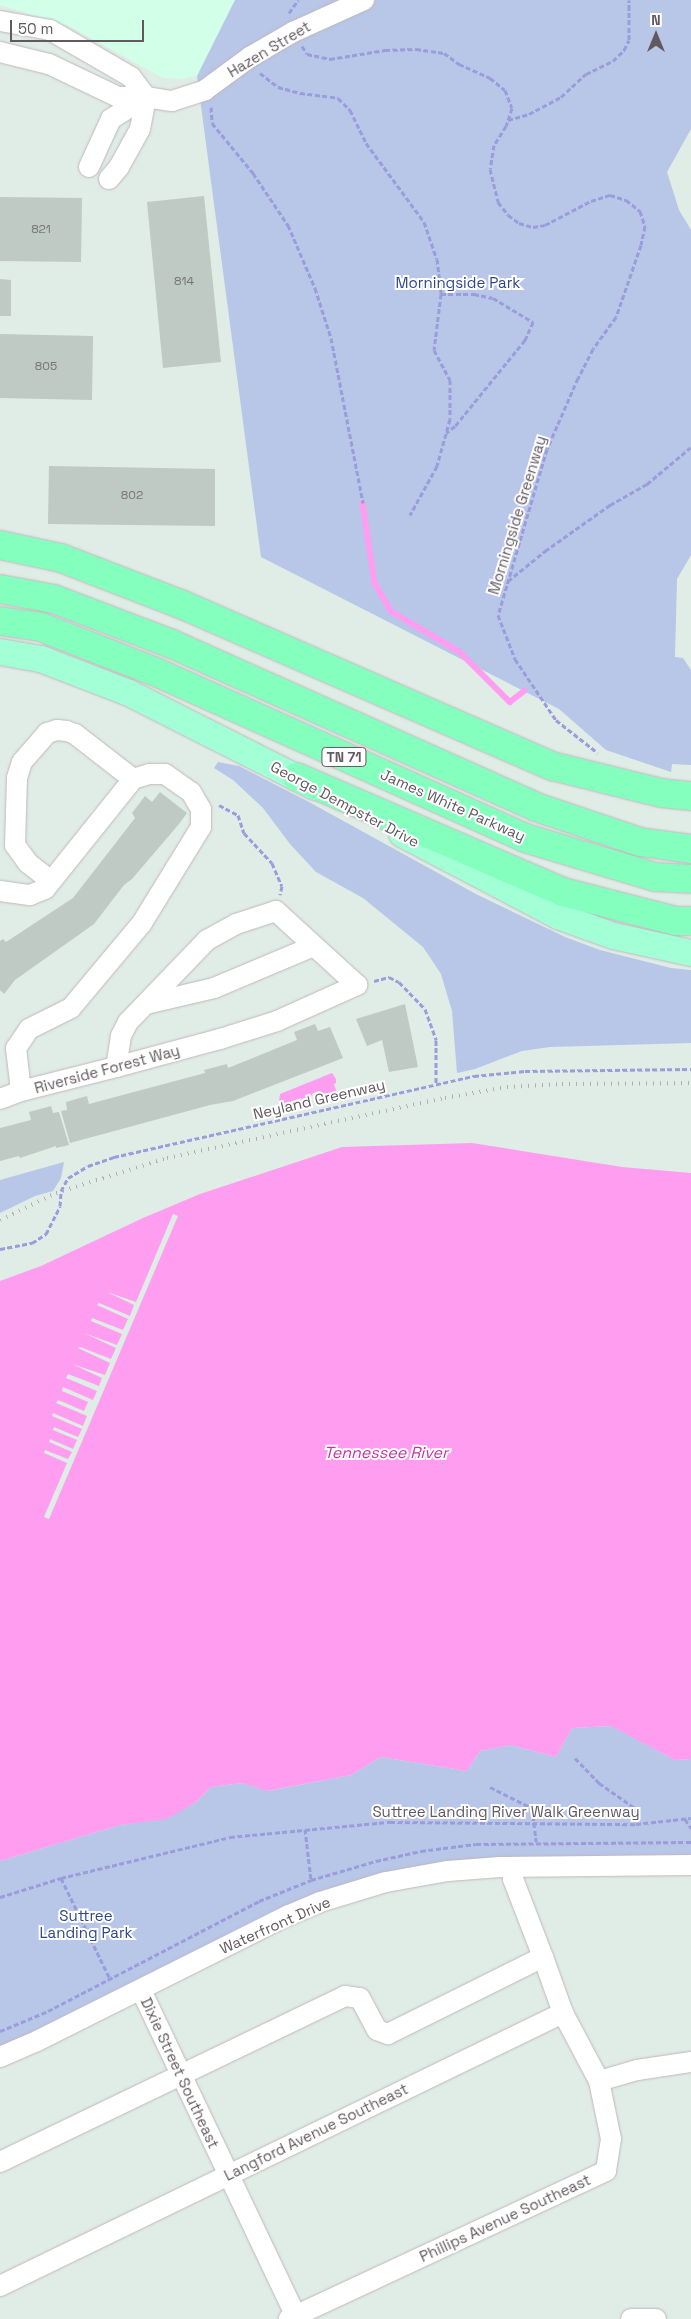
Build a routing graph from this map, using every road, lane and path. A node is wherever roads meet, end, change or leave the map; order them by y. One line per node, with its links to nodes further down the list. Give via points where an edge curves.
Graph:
1 (364, 0): 4 (street, Hazen Street)
2 (629, 0): 9 (path, via 629,40 613,61 586,74 561,97 529,114)
3 (0, 21): 8 (street, via 50,30 131,76)
4 (293, 32): 6 (street, Hazen Street); 9 (path, Morningside Greenway, via 307,54 317,58 330,59 385,50 416,49 444,53 506,90 512,108)
5 (0, 52): 8 (street, Hazen Street, via 49,64 118,97)
6 (250, 57): 7 (street, Hazen Street); 14 (path, via 260,73 278,87 338,98 350,110 366,143 424,222 437,259)
7 (205, 90): 8 (street, Hazen Street, via 172,101); 17 (path, via 211,106 212,123 253,173 288,225 315,288 331,338)
8 (146, 97): 10 (street, via 111,119); 11 (street, via 140,129)
9 (508, 120): 20 (path, Morningside Greenway, via 494,145 490,169 498,202 508,216 533,227 546,225 590,201 610,195 626,200 640,211 644,226 641,245 616,317 593,348 547,449)
10 (99, 146): 11 (street); 12 (street)
11 (124, 158): 13 (street)
12 (89, 167)
13 (109, 179)
14 (441, 294): 15 (path, via 434,350 450,380 450,418); 15 (path, via 474,294 493,298 533,322 525,340)
15 (446, 433): 18 (path, via 437,466)
16 (691, 447): 20 (path, via 647,484 610,505 544,551)
17 (363, 503)
18 (410, 515)
19 (0, 545): 27 (highway, via 62,558 183,605 552,766 661,793)
20 (507, 582): 24 (path, Morningside Greenway, via 498,615 515,658 556,720)
21 (0, 589): 29 (highway, TN 71, via 54,599 172,644)
22 (0, 621): 32 (highway, James White Parkway / TN 71, via 41,627 156,672 524,838 655,877)
23 (0, 652): 25 (main road, George Dempster Drive, via 41,660 129,693)
24 (602, 756)
25 (297, 777): 36 (highway, via 563,892); 38 (main road, George Dempster Drive, via 558,916 614,936)
26 (133, 780): 28 (street, via 149,774 165,774 191,792); 33 (street); 33 (street, via 68,731 47,733 22,762 17,778 15,845 28,863)
27 (691, 796)
28 (196, 800): 35 (path, via 220,805 238,815 244,833 272,863 282,886); 44 (street, Riverside Forest Way, via 201,809 201,828 142,923 71,1008 29,1029 16,1048)
29 (536, 807): 30 (highway); 31 (highway, TN 71, via 640,842)
30 (691, 831)
31 (691, 849)
32 (691, 879)
33 (51, 881): 34 (street, via 30,895)
34 (0, 890)
35 (276, 911): 37 (street); 40 (street, via 236,924 208,940)
36 (691, 921)
37 (314, 946): 39 (street); 40 (street, via 214,988)
38 (691, 953)
39 (357, 985): 41 (street, Riverside Forest Way, via 277,1021); 43 (path, via 389,977 399,982 425,1008 436,1040)
40 (146, 1004): 41 (street, via 128,1022 121,1036)
41 (116, 1067): 44 (street, Riverside Forest Way)
42 (691, 1069): 43 (path, Neyland Greenway, via 525,1071)
43 (436, 1084): 46 (path, Neyland Greenway, via 114,1157 88,1166 68,1178 61,1191 60,1206 46,1234 32,1243)
44 (21, 1091): 45 (street)
45 (0, 1099)
46 (0, 1249)
47 (575, 1758): 52 (path, via 599,1783 635,1808)
48 (490, 1787): 51 (path, via 532,1808)
49 (691, 1818): 50 (path, Suttree Landing River Walk Greenway)
50 (684, 1819): 52 (path, Suttree Landing River Walk Greenway); 53 (path)
51 (534, 1824): 52 (path, Suttree Landing River Walk Greenway); 54 (path, Suttree Landing River Walk Greenway, via 390,1822); 55 (path)
52 (636, 1824)
53 (691, 1828)
54 (305, 1830): 58 (path, Suttree Landing River Walk Greenway, via 230,1837); 59 (path)
55 (536, 1842)
56 (512, 1866): 57 (street, Waterfront Drive); 61 (street, via 513,1879); 63 (street, Waterfront Drive, via 421,1875 320,1902)
57 (691, 1866)
58 (61, 1878): 60 (path, Suttree Landing River Walk Greenway); 62 (path)
59 (311, 1880)
60 (0, 1897)
61 (543, 1957): 64 (street); 67 (street, via 388,2034 377,2030 360,1998 345,1996)
62 (110, 1979)
63 (142, 1990): 65 (street, Waterfront Drive); 67 (street, Dixie Street Southeast)
64 (563, 2013): 68 (street); 70 (street, Langford Avenue Southeast)
65 (0, 2057)
66 (691, 2062): 68 (street, via 637,2070)
67 (182, 2076): 69 (street); 70 (street, Dixie Street Southeast)
68 (599, 2081): 72 (street, Phillips Avenue Southeast, via 611,2139 606,2171)
69 (0, 2162)
70 (228, 2175): 71 (street, Langford Avenue Southeast); 72 (street, Dixie Street Southeast)
71 (0, 2286)
72 (294, 2318)
73 (631, 2319): 74 (street)
74 (656, 2319)

